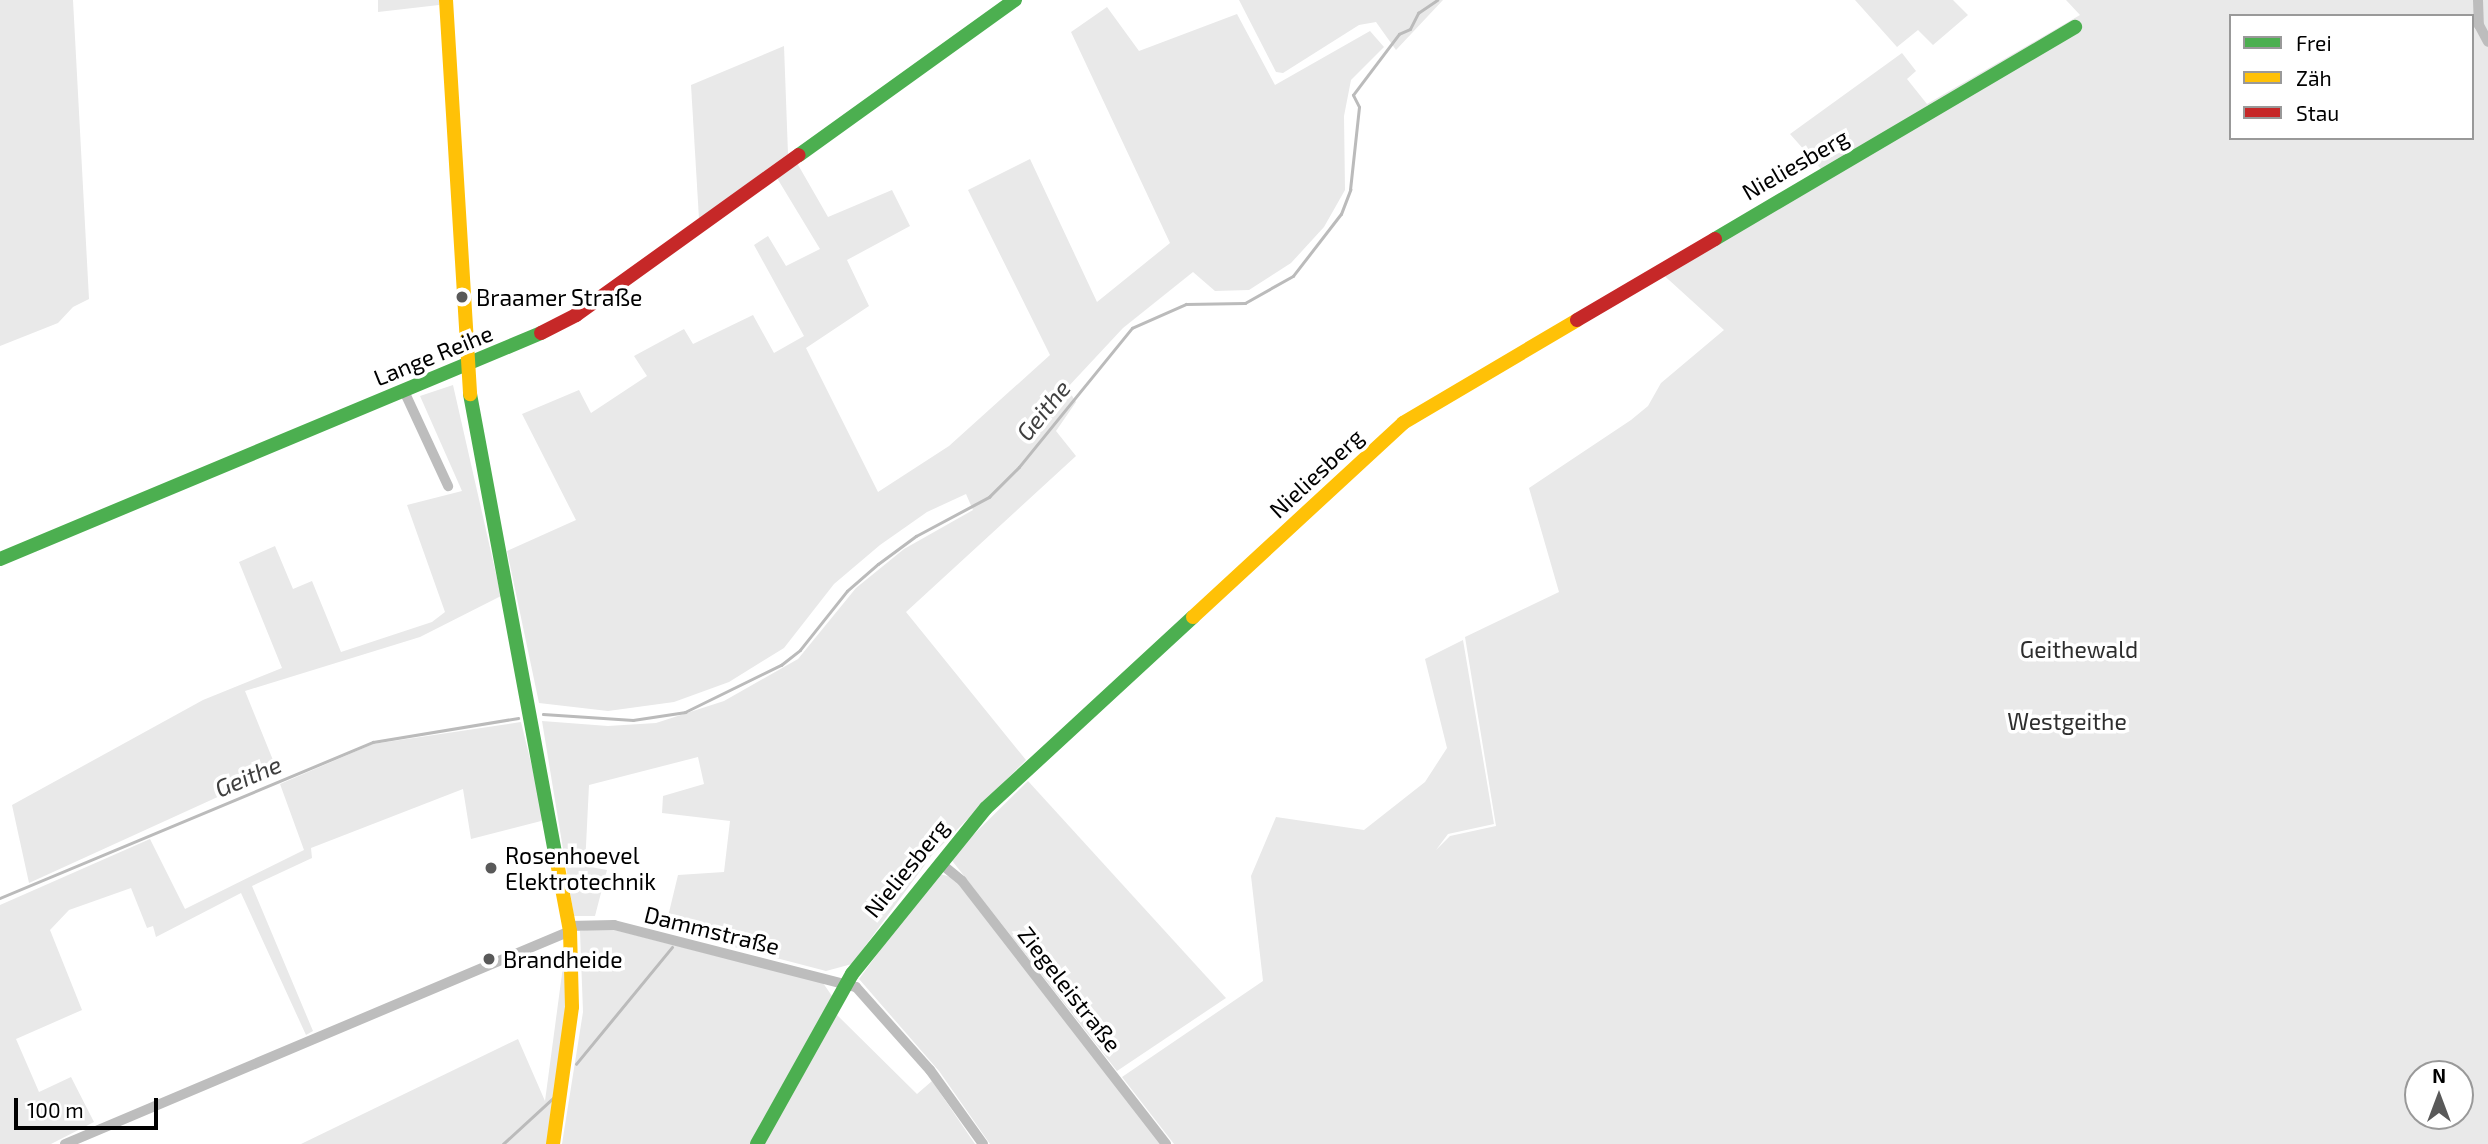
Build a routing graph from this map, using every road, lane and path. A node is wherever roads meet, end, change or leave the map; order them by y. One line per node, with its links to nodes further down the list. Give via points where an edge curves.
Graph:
1 (446, 0): 6 (street)
2 (1015, 0): 6 (street, Lange Reihe, via 576,314)
3 (2478, 0): 5 (street, via 2479,25)
4 (2075, 27): 10 (street, Nieliesberg, via 1419,411 986,807)
5 (2488, 42)
6 (466, 366): 7 (street, Lange Reihe); 11 (street)
7 (404, 391): 8 (street); 9 (street, Lange Reihe)
8 (448, 486)
9 (0, 559)
10 (940, 863): 12 (street, Nieliesberg); 17 (street, Ziegeleistraße, via 962,881)
11 (569, 929): 12 (street, Dammstraße, via 614,925); 13 (street); 14 (street, via 572,1007)
12 (846, 983): 15 (street, Nieliesberg); 16 (street, via 866,995 930,1070)
13 (65, 1144)
14 (553, 1144)
15 (757, 1144)
16 (983, 1144)
17 (1166, 1144)

